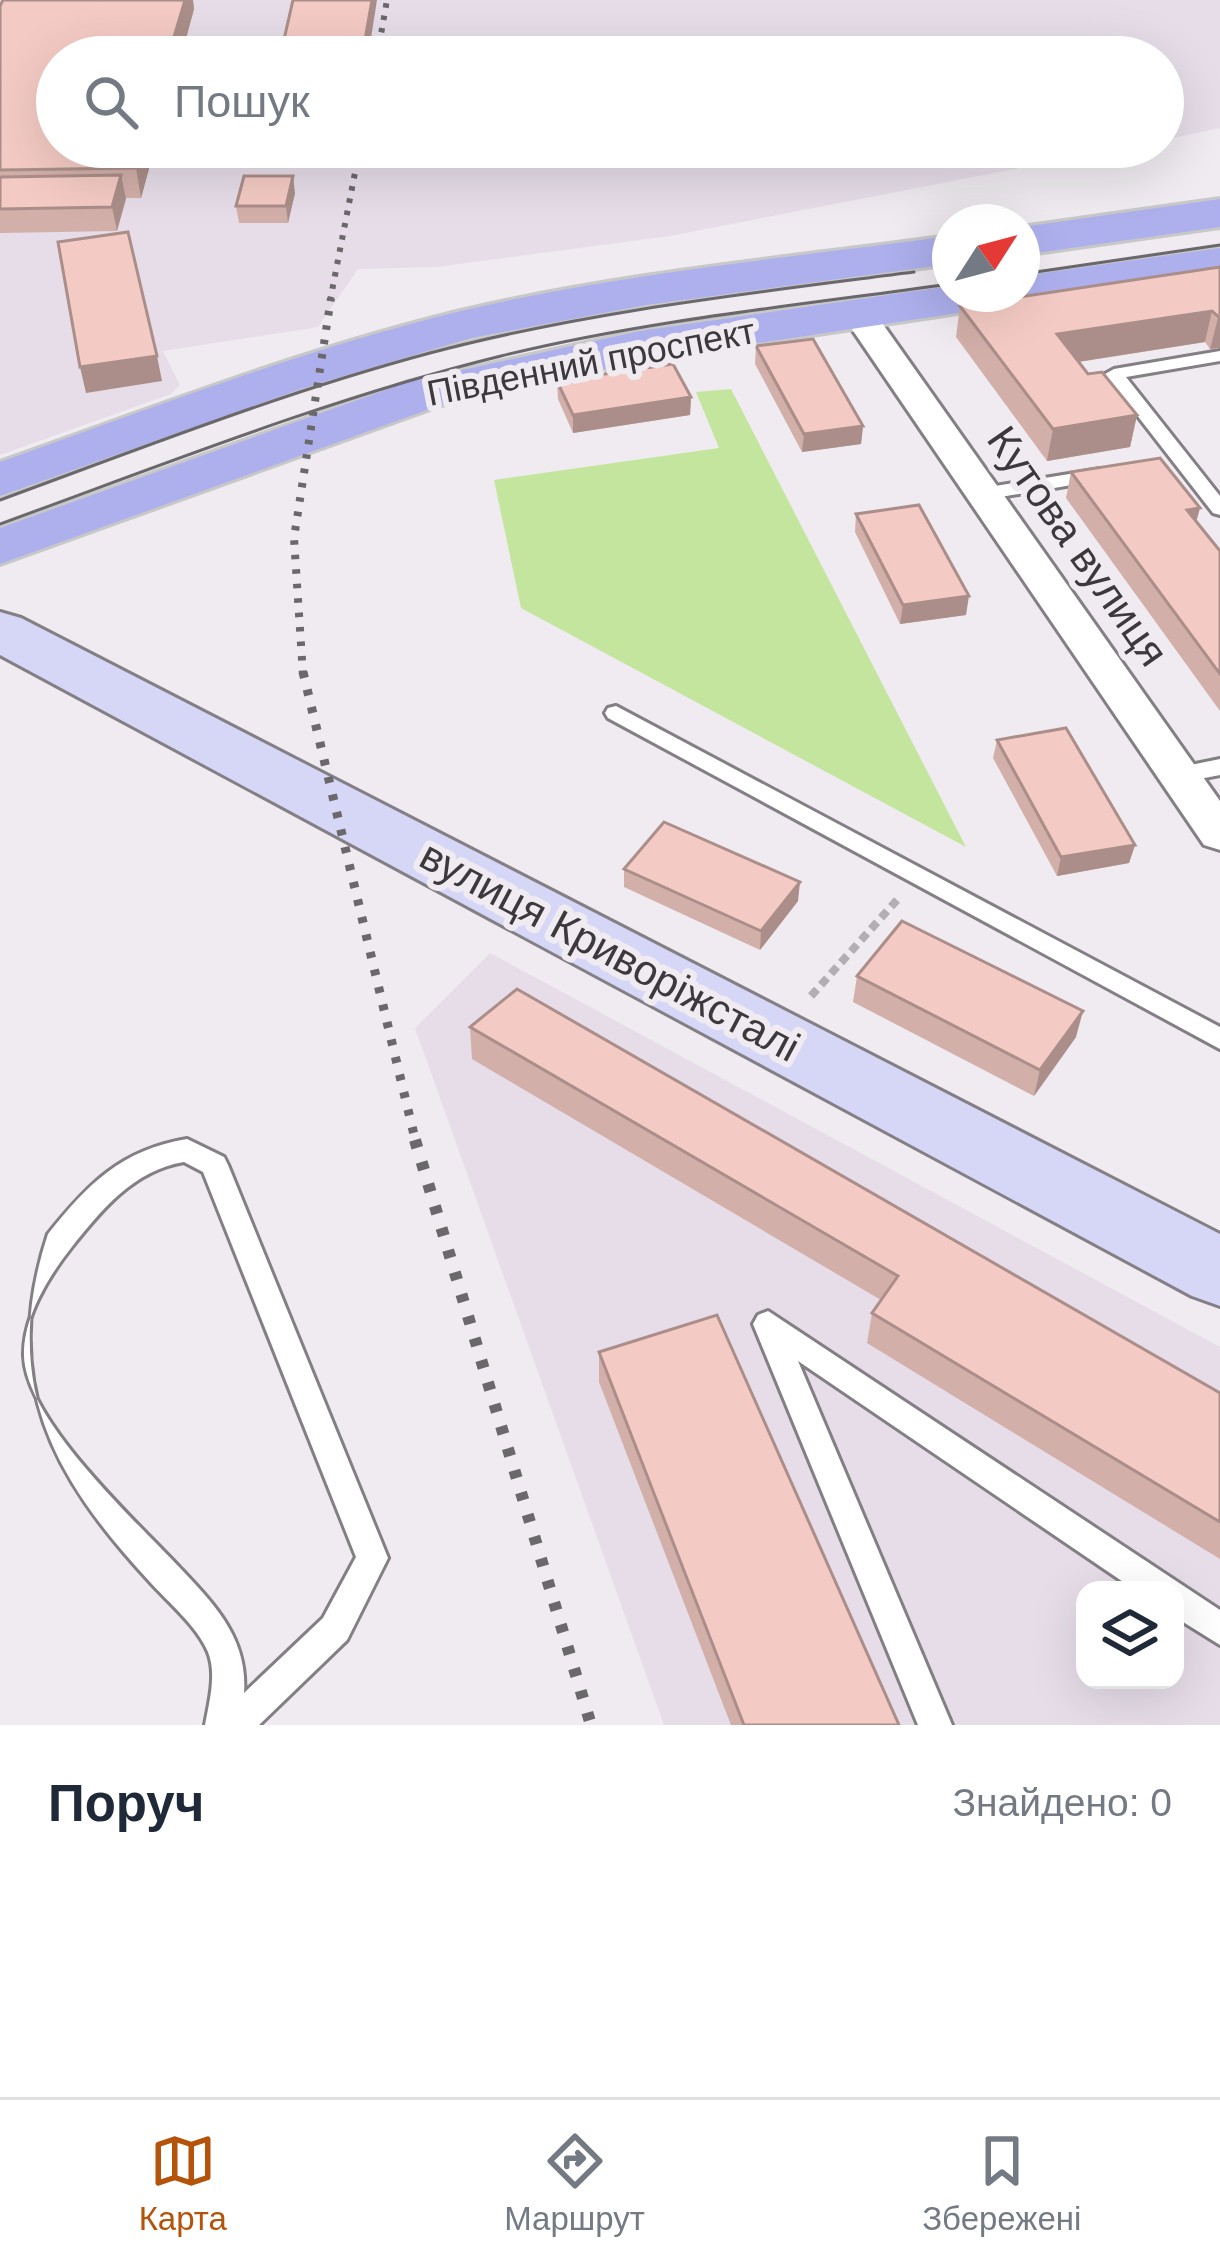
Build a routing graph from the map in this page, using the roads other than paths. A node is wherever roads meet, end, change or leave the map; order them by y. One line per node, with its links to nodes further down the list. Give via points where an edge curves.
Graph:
1 (1220, 213): 2 (main road)
2 (1040, 238)
3 (932, 253): 12 (main road, Південний проспект, via 470,324)
4 (1220, 262): 5 (main road)
5 (1040, 287)
6 (932, 302): 7 (main road, Південний проспект)
7 (858, 313): 13 (street, Кутова вулиця); 15 (main road, Південний проспект, via 640,346 426,393)
8 (1220, 356): 9 (lane, via 1114,374)
9 (1183, 462): 10 (lane); 14 (lane)
10 (1161, 465)
11 (1117, 472): 13 (lane)
12 (0, 480)
13 (983, 494): 19 (street, Кутова вулиця)
14 (1220, 509)
15 (0, 547)
16 (0, 631): 22 (main road, вулиця Криворіжсталі)
17 (616, 713): 21 (lane)
18 (1220, 767): 19 (lane)
19 (1179, 776): 20 (street, Кутова вулиця)
20 (1220, 834)
21 (1220, 1039)
22 (1220, 1272)
23 (1149, 1581): 28 (lane, via 768,1324)
24 (1184, 1604): 25 (lane)
25 (1220, 1629)
26 (222, 1725): 27 (lane, via 227,1659 202,1616 61,1459 26,1406 8,1357 17,1306 91,1202 143,1159 178,1145 202,1151 214,1165 373,1558 335,1628)
27 (235, 1725)
28 (934, 1725)

